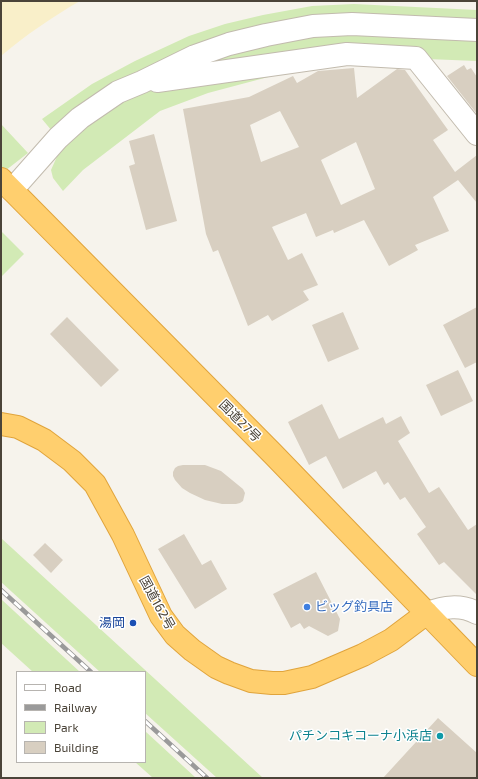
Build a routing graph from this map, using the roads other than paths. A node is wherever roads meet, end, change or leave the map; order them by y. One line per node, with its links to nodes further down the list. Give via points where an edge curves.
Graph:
1 (477, 30): 2 (street, via 352,24 313,26 229,44 195,56)
2 (142, 82): 3 (street, via 172,80 347,54 416,58); 4 (street, via 118,92 80,118)
3 (477, 134)
4 (5, 183): 6 (highway, 国道27号)
5 (1, 424): 6 (highway, 国道162号, via 18,427 44,440 72,461 94,484 109,507 161,616 175,635 192,650 229,673 272,683 312,677 390,640)
6 (427, 613): 7 (street, via 456,606); 8 (highway, 国道27号)
7 (477, 613)
8 (477, 665)

